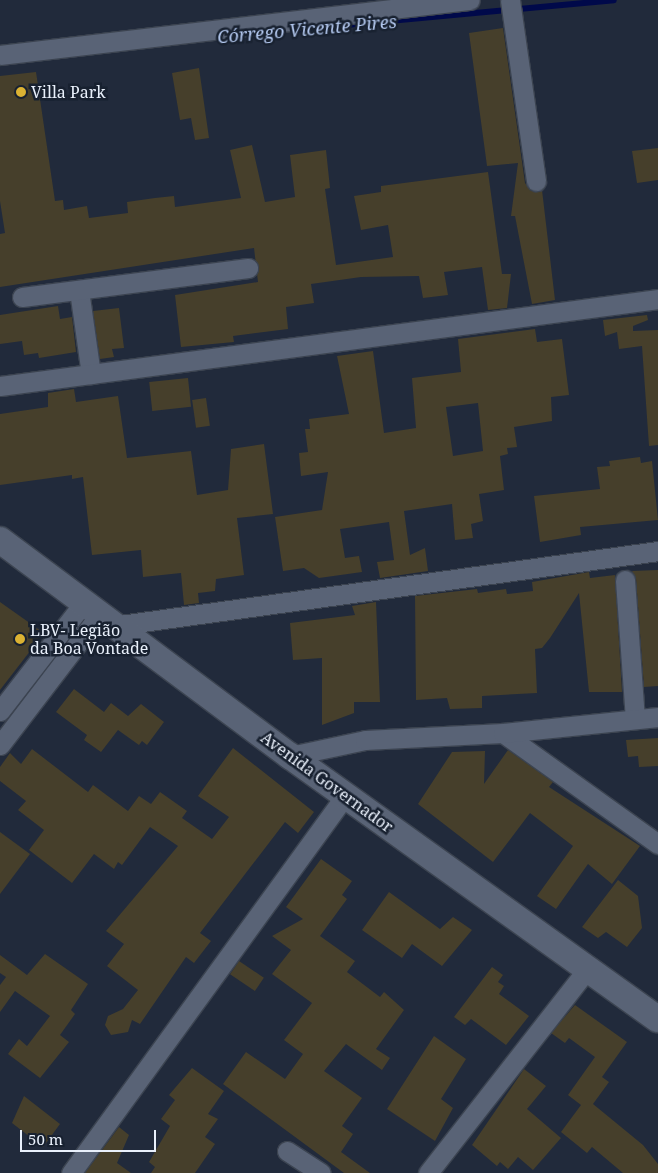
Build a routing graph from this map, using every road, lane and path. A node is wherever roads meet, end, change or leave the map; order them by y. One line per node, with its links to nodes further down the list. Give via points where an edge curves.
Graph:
1 (470, 0): 3 (street)
2 (510, 0): 4 (street)
3 (0, 55)
4 (536, 181)
5 (248, 268): 6 (street)
6 (78, 290): 7 (street); 9 (street)
7 (22, 297)
8 (658, 299): 9 (street)
9 (92, 374): 10 (street)
10 (0, 386)
11 (0, 540): 14 (street, Avenida Governador)
12 (658, 551): 14 (street)
13 (625, 580): 17 (street)
14 (102, 613): 15 (street); 19 (street); 20 (street, Avenida Governador)
15 (0, 711)
16 (658, 717): 17 (street)
17 (635, 720): 18 (street)
18 (503, 733): 20 (street, via 365,740); 22 (street)
19 (0, 745)
20 (290, 756): 21 (street, Avenida Governador)
21 (345, 796): 23 (street, Avenida Governador); 26 (street)
22 (658, 844)
23 (588, 968): 24 (street, Avenida Governador); 28 (street)
24 (658, 1019)
25 (287, 1151): 27 (street)
26 (72, 1173)
27 (322, 1173)
28 (428, 1173)

